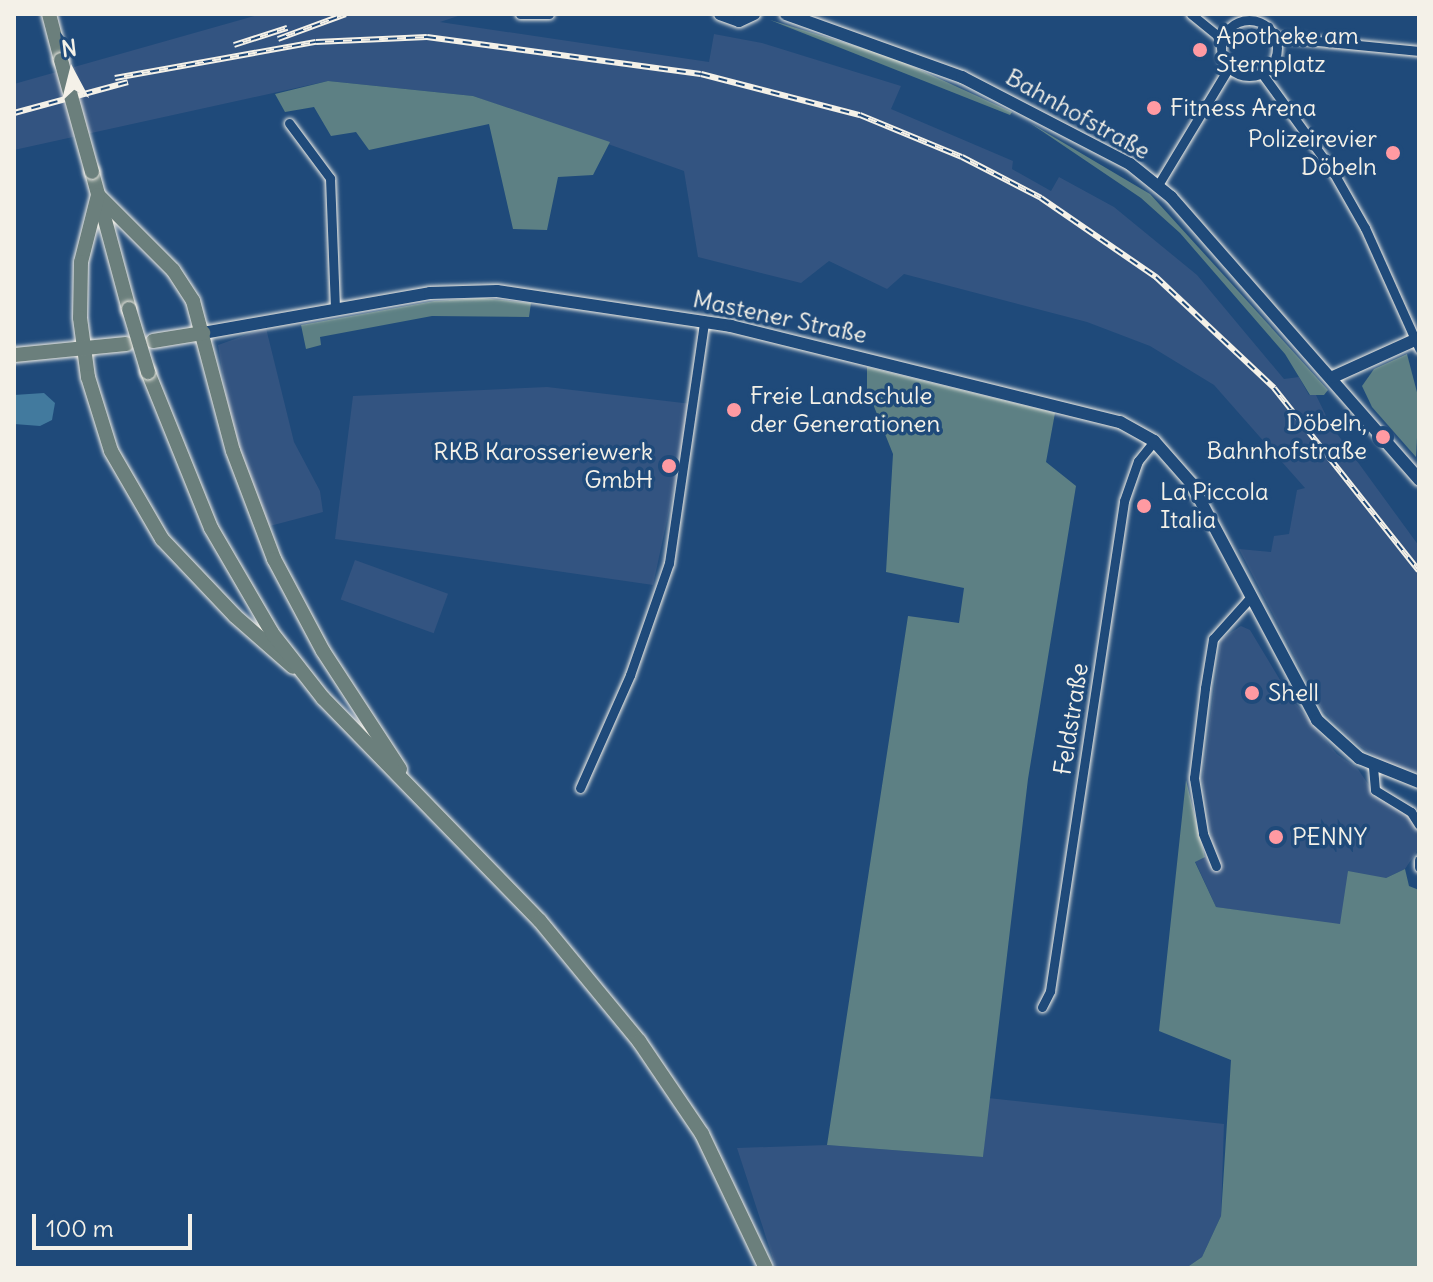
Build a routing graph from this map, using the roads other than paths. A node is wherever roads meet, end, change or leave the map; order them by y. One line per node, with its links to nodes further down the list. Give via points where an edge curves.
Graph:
1 (520, 14): 2 (street)
2 (549, 14)
3 (720, 14): 4 (main road, via 739,21)
4 (754, 14)
5 (786, 14): 15 (main road, Bahnhofstraße, via 896,51 1001,95 1104,149)
6 (1191, 14): 10 (street)
7 (1255, 17): 9 (street); 10 (street, via 1238,22)
8 (51, 19): 16 (main road, bridge)
9 (1277, 37): 11 (street); 13 (street, via 1277,51)
10 (1221, 38): 12 (street)
11 (1419, 51)
12 (1228, 69): 13 (street); 15 (street)
13 (1263, 75): 21 (street, via 1357,214)
14 (289, 123): 17 (street, via 330,178)
15 (1158, 185): 25 (main road, Bahnhofstraße)
16 (98, 195): 19 (main road, via 173,270 193,301); 23 (main road, via 79,277); 29 (main road, bridge, via 148,372 211,528 250,599)
17 (335, 308): 18 (main road, Mastener Straße, via 476,289); 19 (main road, Mastener Straße)
18 (704, 322): 26 (main road, Mastener Straße, via 1063,404 1120,422); 33 (street, via 669,563 630,675)
19 (203, 333): 20 (main road); 32 (main road, via 233,451 274,559 323,651)
20 (153, 341)
21 (1418, 342): 25 (main road)
22 (126, 344): 23 (main road)
23 (84, 350): 24 (main road); 29 (main road, via 98,415 135,499 162,539 235,616)
24 (14, 355)
25 (1333, 377): 27 (main road, Bahnhofstraße)
26 (1154, 441): 28 (main road, Mastener Straße, via 1191,483); 38 (street, Feldstraße, via 1138,461 1124,501 1050,991)
27 (1417, 473)
28 (1249, 599): 30 (main road, Mastener Straße, via 1317,720); 36 (street, via 1213,639 1201,717 1194,778 1203,833)
29 (301, 672): 32 (main road)
30 (1373, 767): 31 (main road, Mastener Straße); 34 (street, Mastener Straße, via 1375,790 1411,812)
31 (1419, 782)
32 (409, 786): 39 (main road, via 540,921 639,1041 702,1134)
33 (580, 788)
34 (1419, 825)
35 (1419, 860): 37 (street)
36 (1216, 866)
37 (1419, 867)
38 (1042, 1007)
39 (766, 1268)

